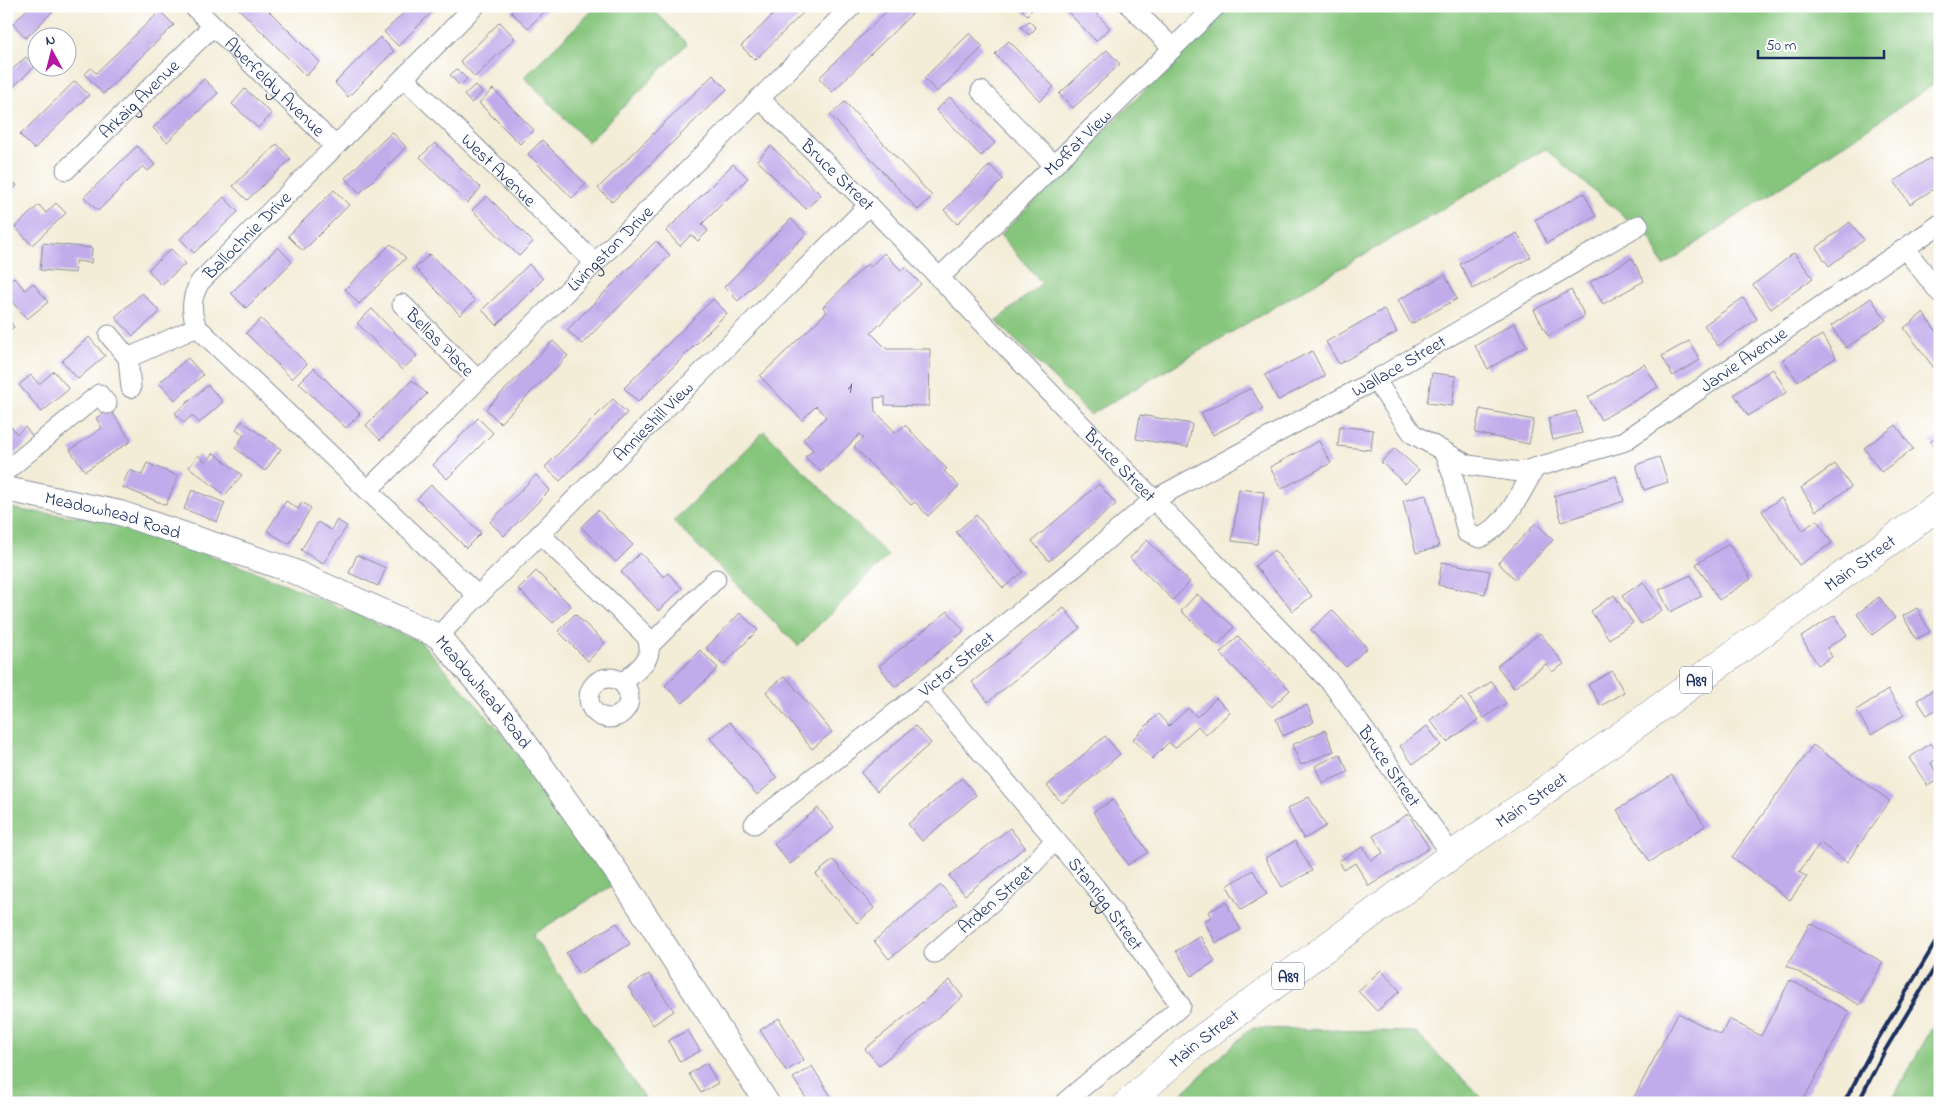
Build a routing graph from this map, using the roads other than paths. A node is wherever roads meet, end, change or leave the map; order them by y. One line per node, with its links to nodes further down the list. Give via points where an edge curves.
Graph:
1 (193, 6): 6 (street, Aberfeldy Avenue)
2 (475, 6): 8 (street, Ballochnie Drive)
3 (852, 6): 10 (street, Livingston Drive)
4 (1130, 6): 7 (street)
5 (1216, 6): 7 (street, Moffat View)
6 (213, 26): 11 (street, Aberfeldy Avenue); 13 (street, Arkaig Avenue)
7 (1173, 48): 12 (street, Moffat View)
8 (404, 78): 11 (street, Ballochnie Drive); 18 (street, West Avenue)
9 (981, 91): 12 (street)
10 (759, 98): 14 (street, Bruce Street); 18 (street, Livingston Drive)
11 (335, 146): 22 (street, Ballochnie Drive, via 200,282 192,304)
12 (1054, 166): 19 (street, Moffat View)
13 (66, 170)
14 (868, 206): 19 (street, Bruce Street); 36 (street, Annieshill View)
15 (1940, 224): 17 (street, Jarvie Avenue)
16 (1639, 225): 26 (street, Wallace Street)
17 (1905, 249): 20 (street); 30 (street, Jarvie Avenue, via 1623,442)
18 (595, 263): 25 (street, Livingston Drive)
19 (939, 278): 34 (street, Bruce Street)
20 (1940, 293)
21 (402, 304): 25 (street, Bellas Place)
22 (196, 327): 24 (street); 33 (street)
23 (110, 335): 24 (street)
24 (128, 358): 27 (street)
25 (478, 380): 33 (street, Livingston Drive)
26 (1375, 380): 29 (street, Jarvie Avenue, via 1413,434); 34 (street, Wallace Street)
27 (131, 388)
28 (107, 404): 31 (street, via 99,394)
29 (1443, 451): 30 (street, Jarvie Avenue, via 1468,465 1520,472); 30 (street, via 1453,476 1467,533 1480,538 1492,531 1513,506)
30 (1535, 468)
31 (6, 471)
32 (6, 489): 39 (street, Meadowhead Road, via 120,513 281,567)
33 (368, 490): 38 (street)
34 (1152, 500): 42 (street, Victor Street); 45 (street, Bruce Street, via 1332,684)
35 (1940, 505): 45 (main road, Main Street / A89)
36 (540, 534): 38 (street, Annieshill View); 40 (street, via 646,636)
37 (716, 579): 40 (street)
38 (478, 596): 39 (street, Annieshill View)
39 (438, 636): 47 (street, Meadowhead Road, via 506,716 621,878)
40 (650, 645): 41 (street, via 648,659)
41 (623, 683)
42 (928, 688): 43 (street, Victor Street); 44 (street, Stanrigg Street)
43 (754, 824)
44 (1055, 840): 46 (street, Arden Street, via 1026,872); 48 (street, Stanrigg Street, via 1101,894 1181,1006)
45 (1452, 855): 49 (main road, Main Street / A89, via 1189,1048)
46 (934, 953)
47 (767, 1103)
48 (1064, 1103)
49 (1128, 1103)

